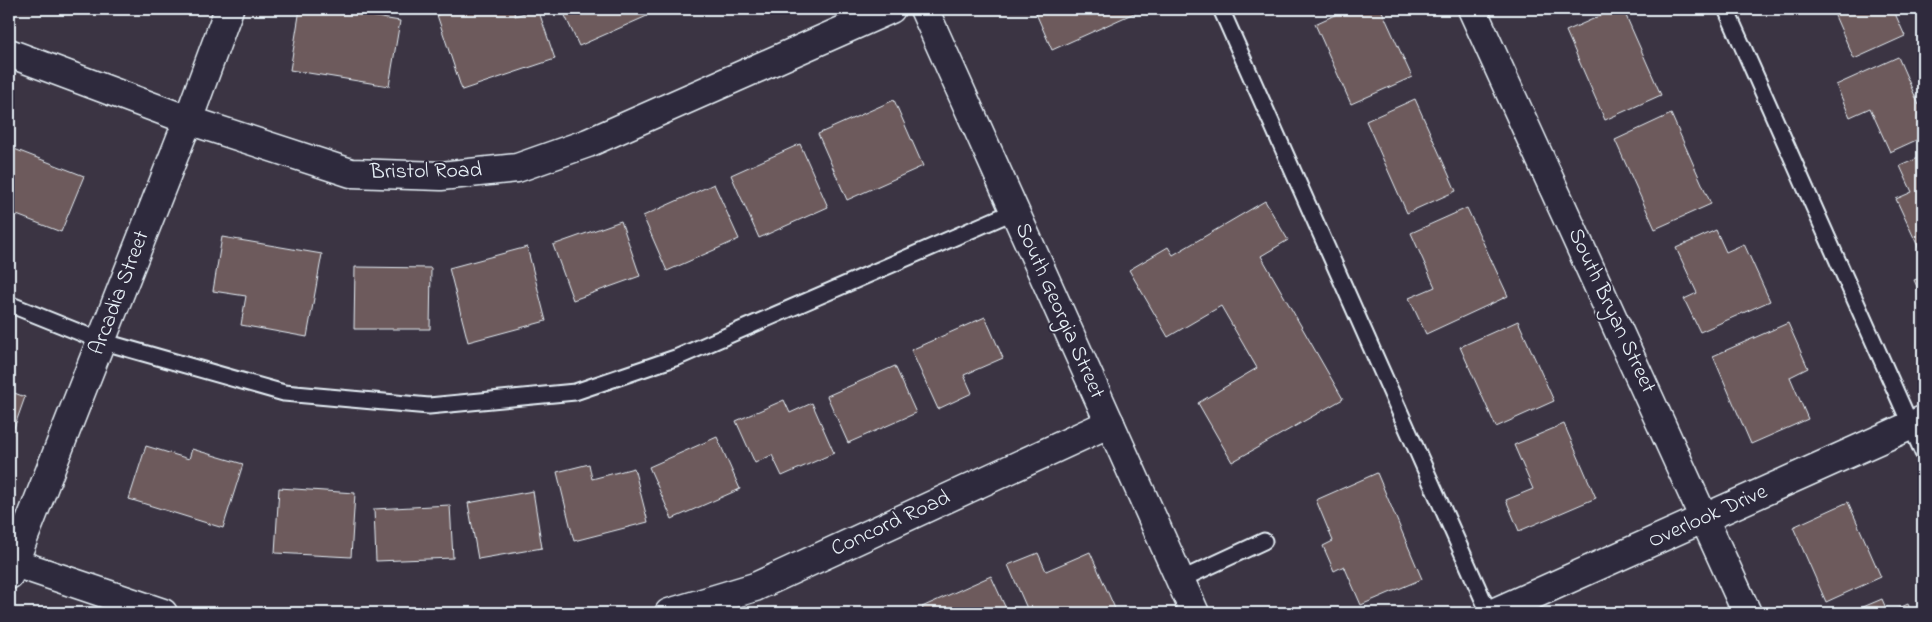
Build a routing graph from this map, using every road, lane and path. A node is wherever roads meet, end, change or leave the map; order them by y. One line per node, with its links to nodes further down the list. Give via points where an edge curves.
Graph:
1 (229, 9): 8 (street, Arcadia Street)
2 (892, 9): 8 (street, Bristol Road, via 588,143 517,168 441,176 351,173)
3 (924, 9): 9 (street, South Georgia Street)
4 (1221, 9): 22 (lane)
5 (1472, 9): 15 (street, South Bryan Street)
6 (1726, 9): 12 (lane)
7 (9, 53): 8 (street, Bristol Road)
8 (188, 120): 11 (street, Arcadia Street)
9 (1014, 210): 11 (lane, via 678,357 575,392 429,406 284,394); 13 (street, South Georgia Street)
10 (9, 304): 11 (lane)
11 (101, 341): 17 (street, Arcadia Street)
12 (1917, 423): 14 (lane); 15 (street, Overlook Drive)
13 (1110, 424): 18 (street, South Georgia Street); 20 (street, Concord Road, via 755,587)
14 (1923, 453)
15 (1706, 518): 22 (street, Overlook Drive); 23 (street, South Bryan Street)
16 (1264, 541): 18 (lane)
17 (10, 567): 19 (street)
18 (1180, 580): 21 (street, South Georgia Street)
19 (163, 613)
20 (669, 613)
21 (1195, 613)
22 (1491, 613)
23 (1748, 613)

